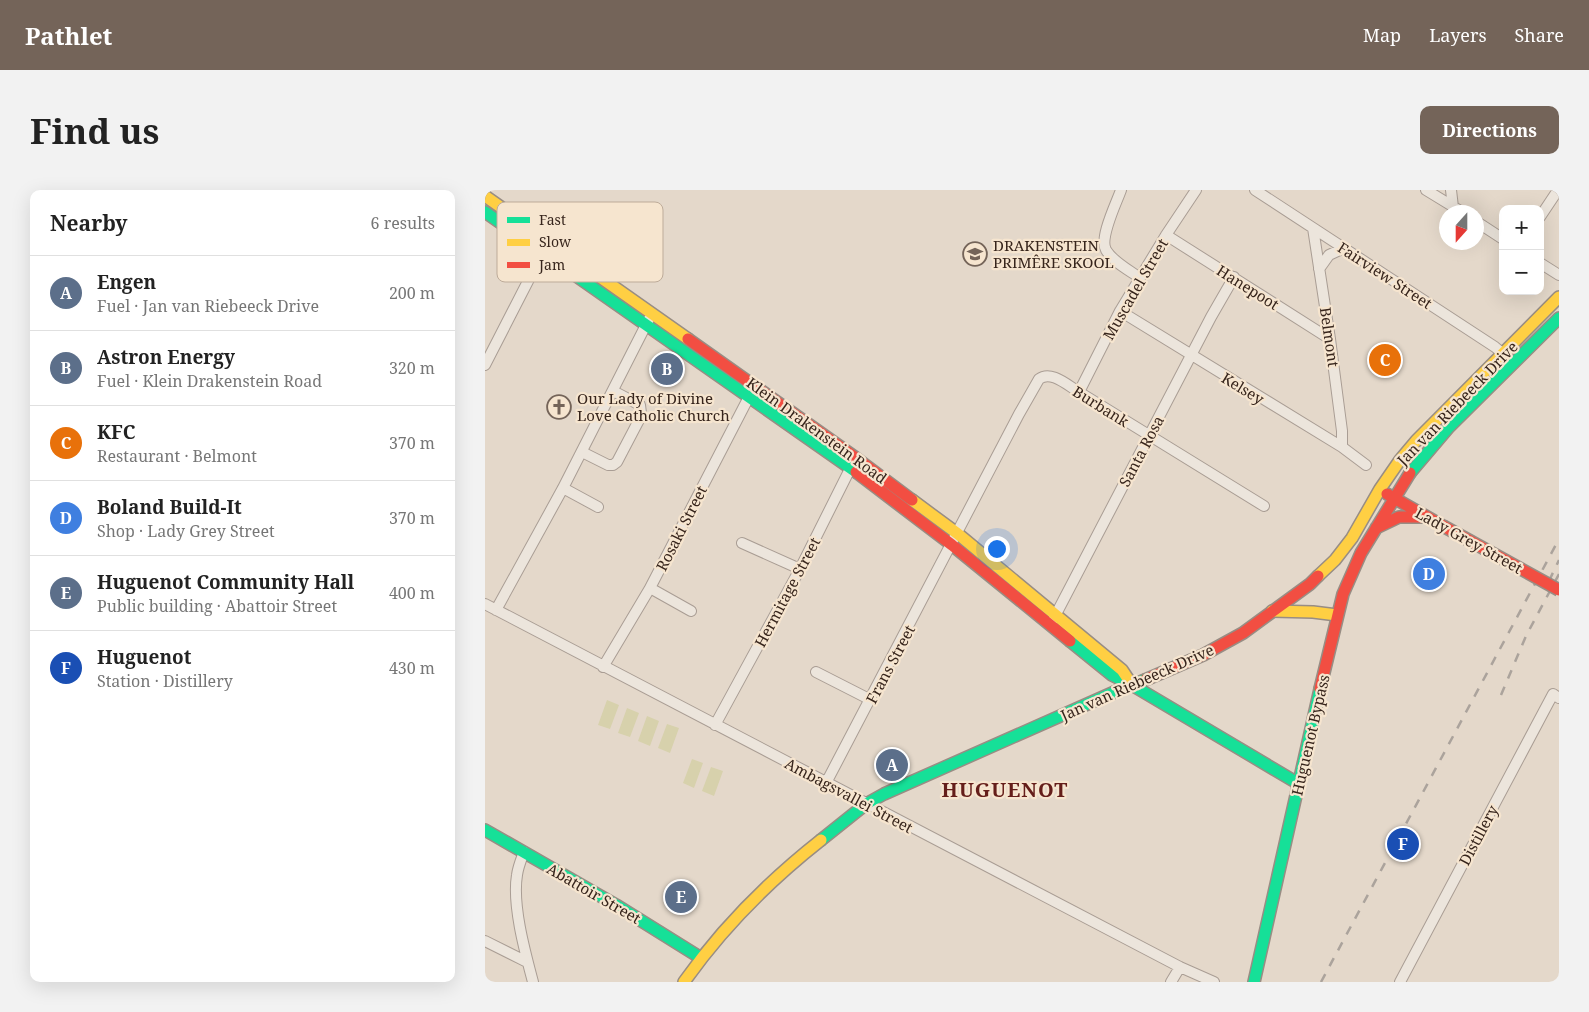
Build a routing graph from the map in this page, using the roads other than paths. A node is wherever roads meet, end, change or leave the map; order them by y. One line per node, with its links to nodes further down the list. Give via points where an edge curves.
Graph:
1 (1121, 190): 23 (street, via 1104,244 1107,252)
2 (1196, 190): 16 (street, Muscadel Street)
3 (1255, 190): 15 (street, Fairview Street)
4 (1426, 190): 9 (street)
5 (1451, 190): 10 (street)
6 (1558, 190): 11 (street)
7 (485, 196): 8 (main road, Klein Drakenstein Road)
8 (497, 205)
9 (1449, 205)
10 (1456, 205)
11 (1544, 211)
12 (485, 212): 13 (main road, Klein Drakenstein Road)
13 (497, 221)
14 (1484, 227): 17 (street)
15 (1313, 228): 18 (street, Fairview Street); 20 (street, Belmont)
16 (1166, 235): 22 (street, Hanepoot); 23 (street, Muscadel Street)
17 (1499, 236)
18 (1344, 248): 20 (street, via 1329,255); 33 (street, Fairview Street)
19 (1544, 266): 21 (street)
20 (1319, 269): 32 (street, Belmont)
21 (1559, 275)
22 (1234, 277): 32 (street, Hanepoot); 34 (street, Santa Rosa)
23 (1140, 278): 28 (street, Muscadel Street)
24 (527, 282): 36 (street)
25 (584, 282): 31 (main road, Klein Drakenstein Road)
26 (606, 282): 29 (main road, Klein Drakenstein Road)
27 (1559, 297): 33 (main road, Jan van Riebeeck Drive)
28 (1120, 311): 34 (street, Kelsey); 39 (street, Muscadel Street)
29 (652, 314): 31 (street); 37 (main road, Klein Drakenstein Road)
30 (1559, 318): 35 (main road, Jan van Riebeeck Drive)
31 (646, 325): 38 (street); 40 (main road, Klein Drakenstein Road)
32 (1331, 339): 42 (street, Belmont)
33 (1503, 354): 35 (street, Fairview Street); 47 (main road, Jan van Riebeeck Drive, via 1416,441)
34 (1191, 356): 41 (street, Santa Rosa); 42 (street, Kelsey)
35 (1514, 362): 48 (main road, Jan van Riebeeck Drive, via 1449,427 1414,467)
36 (485, 365)
37 (755, 386): 40 (street, Rosaki Street); 44 (main road, Klein Drakenstein Road)
38 (613, 391): 43 (street); 43 (street, via 642,408 635,429 613,465)
39 (1079, 392): 41 (street, Burbank); 53 (street, Burbank, via 1053,376 1039,379)
40 (749, 397): 44 (main road, Klein Drakenstein Road); 57 (street, Rosaki Street)
41 (1149, 435): 50 (street, Burbank); 64 (street, Santa Rosa)
42 (1342, 447): 45 (street, Kelsey)
43 (582, 452): 46 (street)
44 (853, 463): 53 (main road, Klein Drakenstein Road); 55 (main road, Klein Drakenstein Road); 56 (street, Hermitage Street)
45 (1366, 465)
46 (563, 488): 49 (street); 60 (street)
47 (1380, 489): 48 (main road, Lady Grey Street); 62 (main road, Jan van Riebeeck Drive, via 1352,538 1335,560 1310,584)
48 (1394, 498): 51 (main road, Lady Grey Street); 52 (main road, Huguenot Bypass)
49 (599, 506)
50 (1264, 506)
51 (1427, 517): 52 (main road, via 1399,517); 58 (main road, Lady Grey Street, bridge)
52 (1376, 528): 63 (main road, Huguenot Bypass, via 1351,572)
53 (958, 534): 55 (street, Frans Street); 64 (main road, Klein Drakenstein Road)
54 (742, 543): 56 (street)
55 (952, 545): 64 (main road, Klein Drakenstein Road); 69 (street, Frans Street)
56 (800, 570): 70 (street, Hermitage Street)
57 (650, 588): 61 (street); 65 (street, Rosaki Street)
58 (1559, 590)
59 (485, 604): 60 (street, Ambagsvallei Street)
60 (496, 610): 65 (street, Ambagsvallei Street)
61 (691, 611)
62 (1272, 611): 63 (main road); 67 (main road, Jan van Riebeeck Drive, via 1243,633 1203,655)
63 (1337, 615): 72 (main road, Huguenot Bypass)
64 (1053, 620): 67 (main road, Klein Drakenstein Road, via 1122,670)
65 (603, 667): 70 (street, Ambagsvallei Street)
66 (817, 672): 69 (street)
67 (1132, 685): 72 (main road, Klein Drakenstein Road); 73 (main road, Jan van Riebeeck Drive)
68 (1559, 698): 85 (street, Distillery, via 1553,694)
69 (871, 700): 71 (street, Frans Street)
70 (715, 725): 71 (street, Ambagsvallei Street)
71 (827, 783): 73 (street, Ambagsvallei Street)
72 (1299, 784): 84 (main road, Huguenot Bypass)
73 (866, 804): 77 (main road, Jan van Riebeeck Drive, via 759,893); 79 (street, Ambagsvallei Street)
74 (485, 830): 75 (main road, Abattoir Street)
75 (524, 852): 77 (main road, Abattoir Street); 78 (street, via 515,887)
76 (485, 941): 78 (street)
77 (701, 958): 81 (main road, Jan van Riebeeck Drive)
78 (527, 962): 80 (street)
79 (1180, 967): 82 (street); 83 (street, Ambagsvallei Street)
80 (533, 982)
81 (684, 982)
82 (1171, 982)
83 (1214, 982)
84 (1255, 982)
85 (1399, 982)

